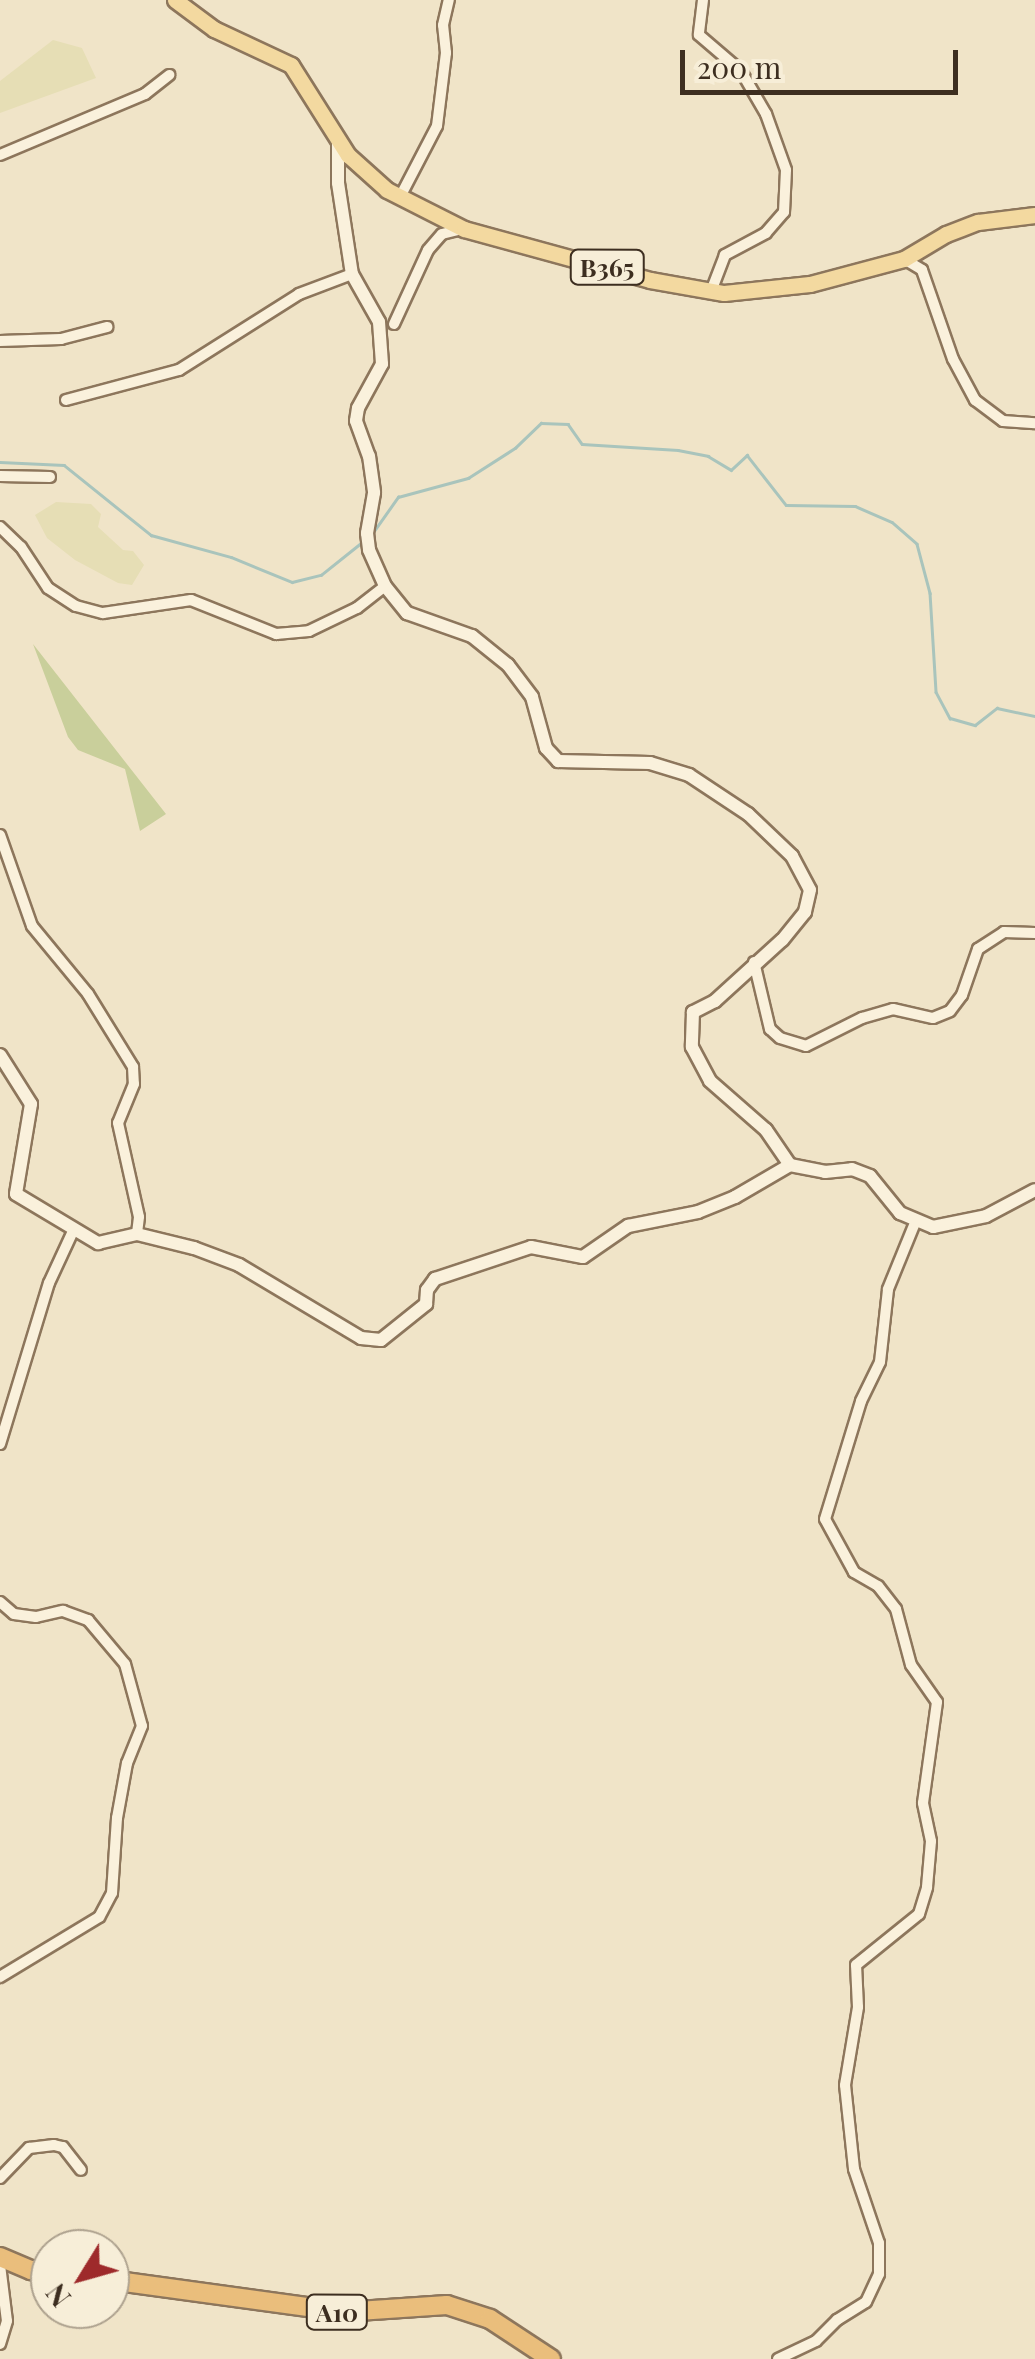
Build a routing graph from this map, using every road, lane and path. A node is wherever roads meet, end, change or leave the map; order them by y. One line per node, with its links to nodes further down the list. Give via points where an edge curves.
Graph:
1 (175, 0): 5 (main road, B365, via 214,29 291,66)
2 (449, 0): 7 (street, via 437,126)
3 (704, 0): 14 (street, via 699,35 741,71 786,170 784,212 766,233 725,255)
4 (168, 75): 6 (street, via 145,94)
5 (338, 142): 7 (main road, B365, via 366,174); 13 (street)
6 (0, 155)
7 (400, 197): 11 (main road, B365)
8 (1014, 214): 9 (main road, B365); 10 (street); 12 (main road, B365, via 946,234)
9 (1035, 215)
10 (1035, 227)
11 (464, 229): 14 (main road, B365); 15 (street, via 442,234 428,250)
12 (904, 260): 14 (main road, B365, via 810,284); 19 (street, via 922,270 975,400 1002,421)
13 (352, 274): 18 (street, via 299,294 178,370); 23 (street, via 379,322 382,364 356,421 374,493 369,550)
14 (711, 292)
15 (394, 324)
16 (107, 328): 17 (street, via 61,339)
17 (0, 340)
18 (66, 400)
19 (1035, 422)
20 (0, 476): 21 (street)
21 (50, 477)
22 (0, 527): 23 (street, via 48,588 76,606 104,613 191,600 276,634 309,631)
23 (386, 586): 26 (street, via 407,613 472,636 508,665 532,697 546,748 558,762 650,762 690,775 748,814 792,856 810,890 804,912)
24 (0, 835): 32 (street, via 32,926 88,994 133,1066 134,1084 118,1123)
25 (1035, 934): 26 (street, via 1004,932 978,949 950,1011 933,1018 893,1009 806,1046 770,1029)
26 (754, 960): 28 (street, via 715,1000 693,1012 692,1047 710,1081 766,1130)
27 (0, 1055): 31 (street, via 30,1104 16,1194)
28 (790, 1165): 30 (street, via 870,1176); 32 (street, via 698,1212 628,1226 583,1257 531,1247 434,1279 426,1304 381,1340 361,1338 239,1265)
29 (1035, 1190): 30 (street, via 986,1216 956,1224)
30 (915, 1223): 44 (street, via 888,1289 880,1362 825,1518 854,1572 878,1586 896,1609 911,1665 937,1702 923,1803 931,1841 928,1887 919,1914 856,1965 858,2007 845,2085 854,2170 880,2242 879,2274 866,2302)
31 (74, 1228): 32 (street, via 98,1243); 33 (street, via 49,1283)
32 (137, 1234)
33 (0, 1444)
34 (0, 1602): 35 (street, via 14,1614 36,1618 63,1611 88,1620 125,1664 142,1726 116,1818 112,1892 99,1917)
35 (0, 1977)
36 (81, 2170): 37 (street, via 54,2144 28,2148)
37 (0, 2178)
38 (0, 2257): 40 (highway)
39 (0, 2265): 42 (street, via 8,2321)
40 (30, 2270)
41 (130, 2283): 43 (highway, A10, via 344,2312 448,2305 490,2319)
42 (0, 2344)
43 (551, 2359)
44 (778, 2359)

